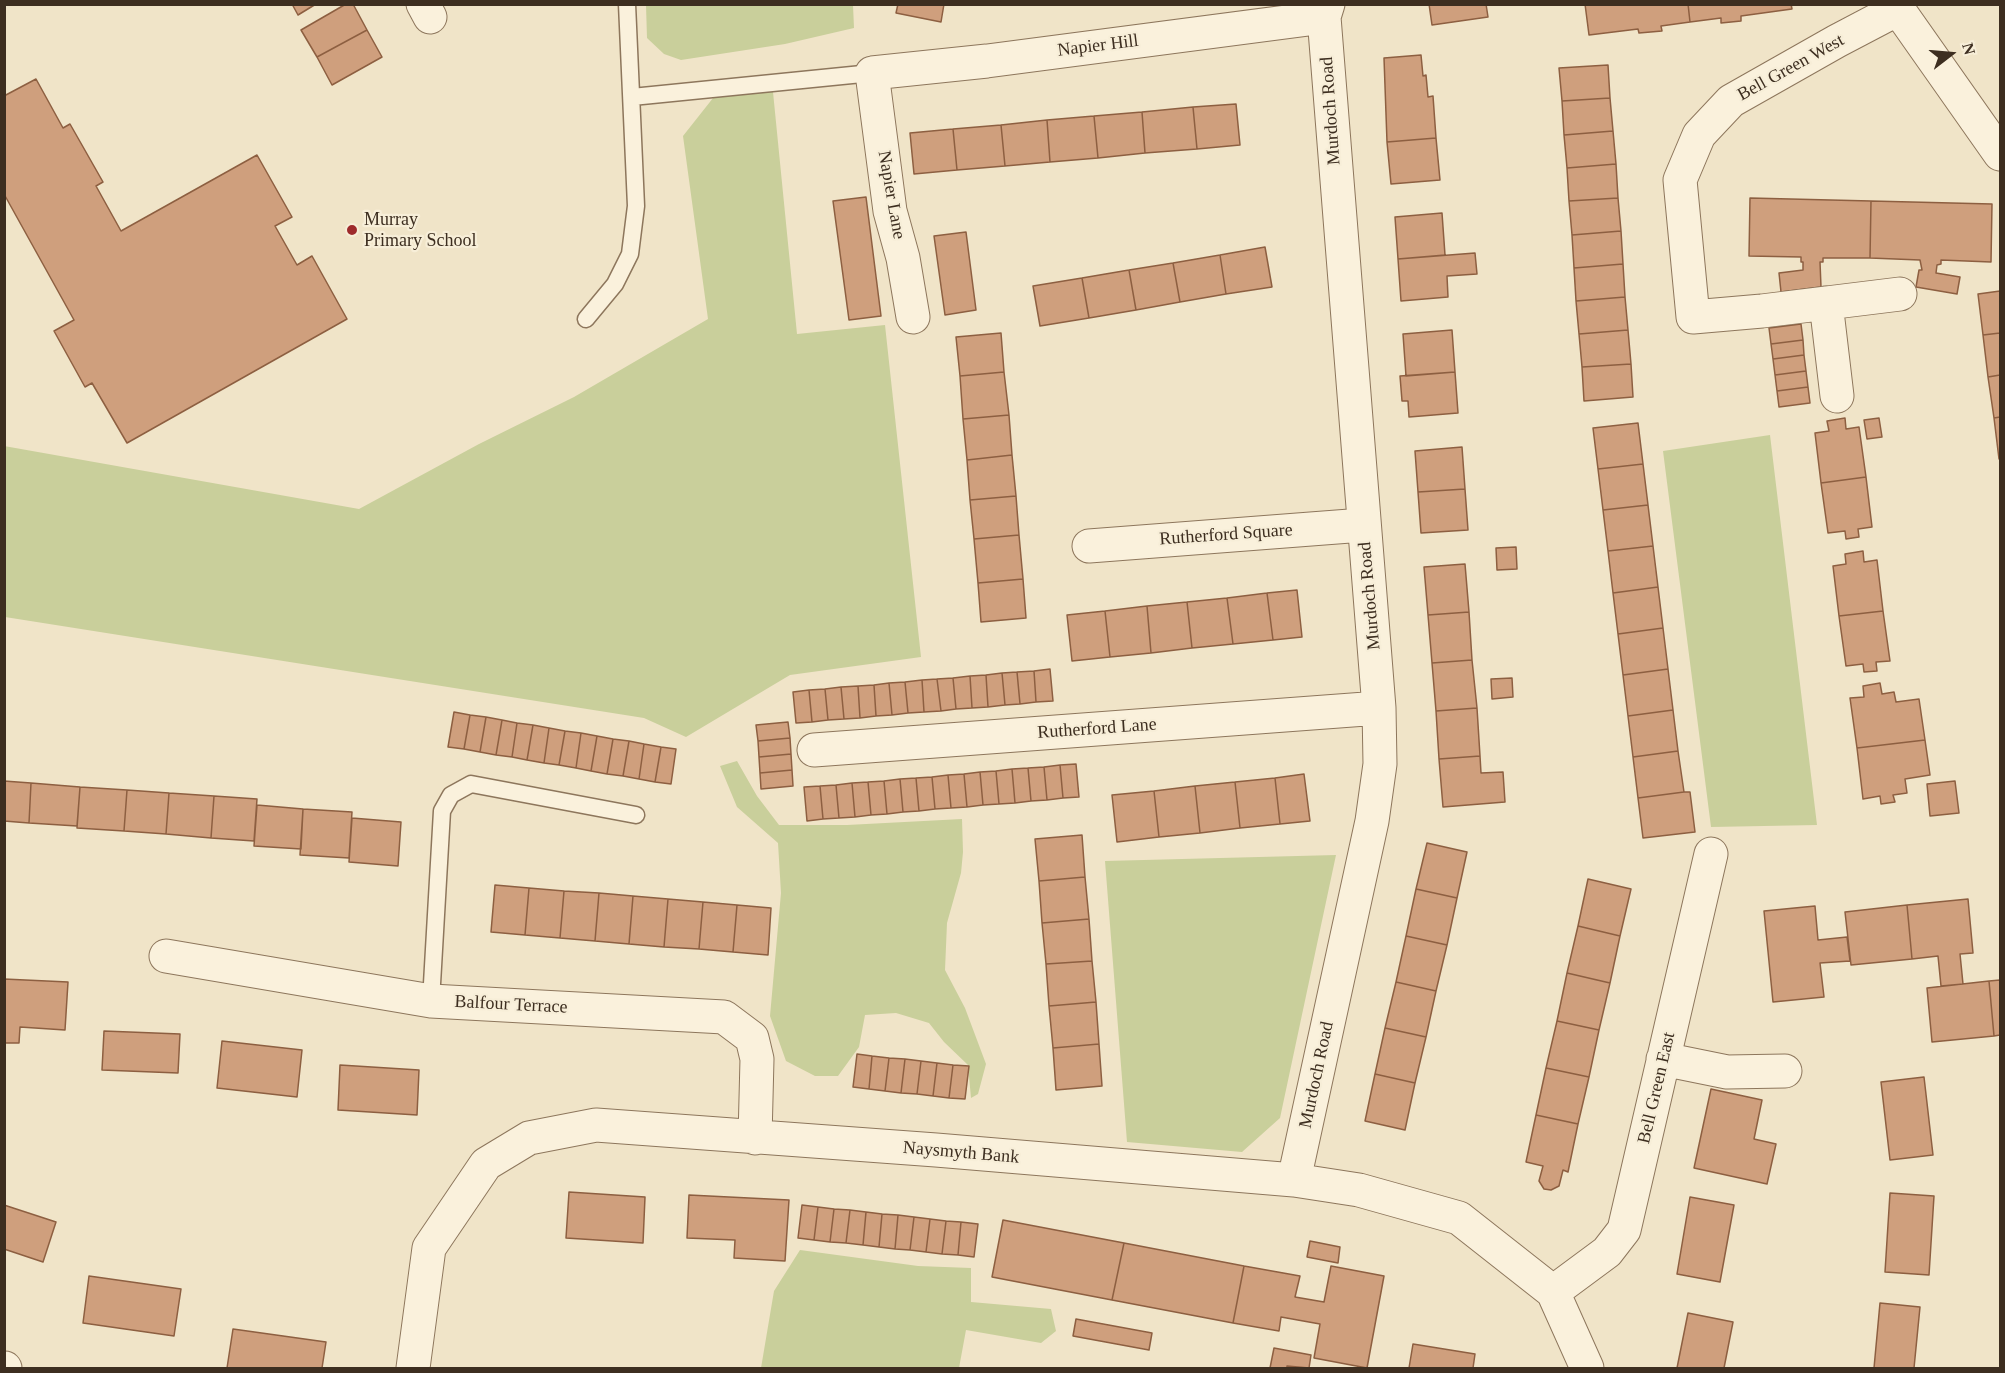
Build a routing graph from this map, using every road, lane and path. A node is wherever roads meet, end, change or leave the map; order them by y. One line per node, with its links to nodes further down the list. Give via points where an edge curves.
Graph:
1 (627, 4): 5 (lane)
2 (1897, 7): 6 (street); 8 (street, Bell Green West, via 1731,101 1699,135 1680,180 1693,317)
3 (1326, 11): 4 (street, Napier Hill, via 987,61); 12 (street, Murdoch Road)
4 (872, 73): 5 (lane); 9 (street, Napier Lane, via 890,211)
5 (632, 97): 10 (lane, via 636,206 630,254 615,284)
6 (2000, 153)
7 (1900, 294): 8 (street)
8 (1826, 303): 11 (street)
9 (913, 317)
10 (586, 319)
11 (1837, 396)
12 (1363, 525): 13 (street, Rutherford Square); 14 (street, Murdoch Road)
13 (1089, 546)
14 (1379, 708): 15 (street, Rutherford Lane); 23 (street, Murdoch Road, via 1380,764 1372,822)
15 (814, 750)
16 (636, 814): 19 (lane, via 471,784 451,795 442,811)
17 (1711, 854): 20 (street, Bell Green East)
18 (166, 956): 19 (street, Balfour Terrace)
19 (431, 1001): 22 (street, Balfour Terrace, via 724,1017 752,1038 757,1059)
20 (1663, 1059): 21 (street, via 1726,1072); 24 (street, Bell Green East, via 1624,1230 1607,1252)
21 (1785, 1071)
22 (755, 1138): 23 (street, Naysmyth Bank); 25 (street, Naysmyth Bank, via 596,1125 529,1138 486,1164 429,1248)
23 (1294, 1180): 24 (street, Naysmyth Bank, via 1359,1190 1459,1218)
24 (1553, 1292): 26 (street, Naysmyth Bank)
25 (413, 1368)
26 (1587, 1368)

